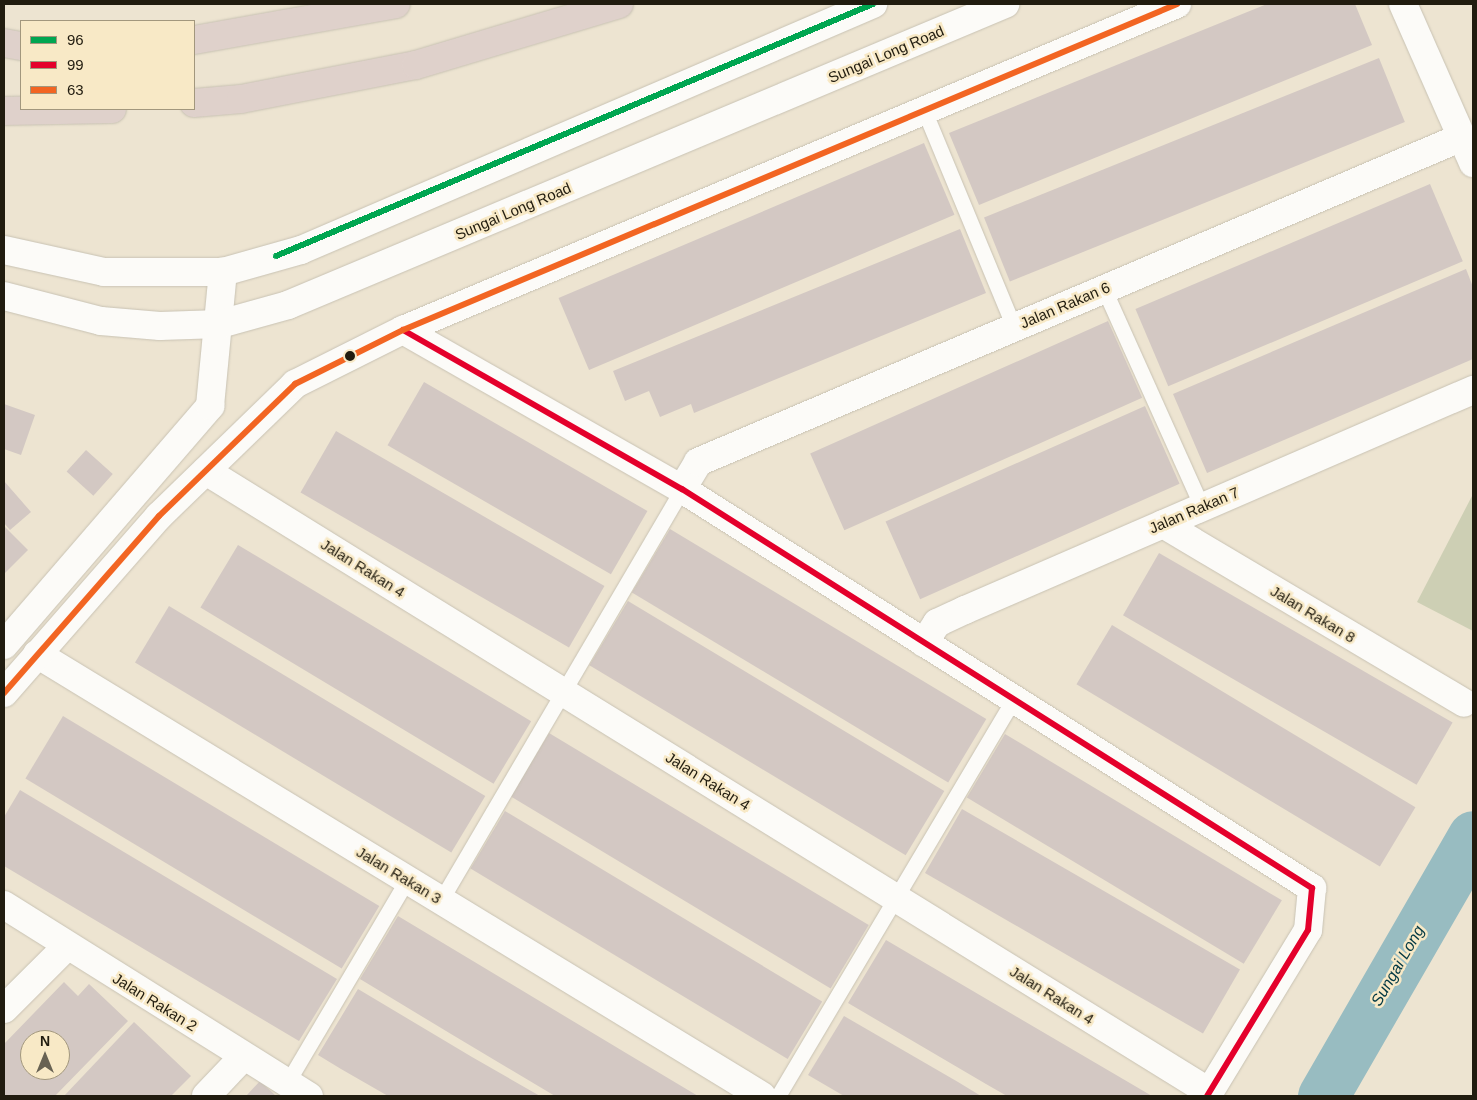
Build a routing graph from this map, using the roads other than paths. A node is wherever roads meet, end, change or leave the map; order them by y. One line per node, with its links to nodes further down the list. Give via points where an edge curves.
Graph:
1 (396, 4): 7 (highway)
2 (619, 4): 12 (highway, via 416,65 241,99)
3 (873, 4): 19 (street, via 301,250)
4 (1004, 4): 22 (street, Sungai Long Road, via 288,305)
5 (1177, 4): 14 (street)
6 (1403, 4): 16 (street)
7 (195, 40)
8 (4, 43): 9 (highway)
9 (20, 48)
10 (20, 48): 11 (highway)
11 (4, 49)
12 (195, 103)
13 (58, 110): 15 (highway)
14 (924, 110): 23 (lane); 24 (street)
15 (4, 111)
16 (1462, 137): 17 (street); 20 (street, Jalan Rakan 6)
17 (1473, 163)
18 (4, 250): 19 (street, via 104,272)
19 (223, 272): 22 (street)
20 (1104, 289): 23 (street, Jalan Rakan 6); 28 (lane)
21 (4, 296): 22 (street, Sungai Long Road, via 101,321)
22 (220, 324): 31 (street, via 210,406)
23 (1014, 327): 27 (street, Jalan Rakan 6, via 698,462)
24 (403, 330): 26 (street, via 295,384); 27 (street)
25 (1473, 390): 28 (street, Jalan Rakan 7)
26 (206, 471): 32 (street); 33 (street, Jalan Rakan 4)
27 (682, 489): 30 (street); 33 (lane)
28 (1202, 507): 29 (street, Jalan Rakan 7)
29 (1163, 524): 30 (street, Jalan Rakan 7, via 937,623); 36 (street, Jalan Rakan 8)
30 (924, 643): 35 (street)
31 (4, 645)
32 (37, 654): 34 (street); 37 (street, Jalan Rakan 3)
33 (563, 692): 38 (street, Jalan Rakan 4); 39 (lane)
34 (4, 693)
35 (1014, 698): 38 (lane); 45 (street, via 1312,888 1308,930)
36 (1464, 703)
37 (406, 880): 39 (street, Jalan Rakan 3); 44 (lane)
38 (896, 898): 45 (street, Jalan Rakan 4); 48 (lane)
39 (441, 900): 47 (street, Jalan Rakan 3)
40 (4, 905): 41 (street, Jalan Rakan 2)
41 (66, 947): 42 (street); 43 (street, Jalan Rakan 2)
42 (4, 1009)
43 (243, 1057): 44 (street, Jalan Rakan 2); 46 (street)
44 (298, 1090)
45 (1208, 1094)
46 (206, 1096)
47 (762, 1096)
48 (778, 1096)

